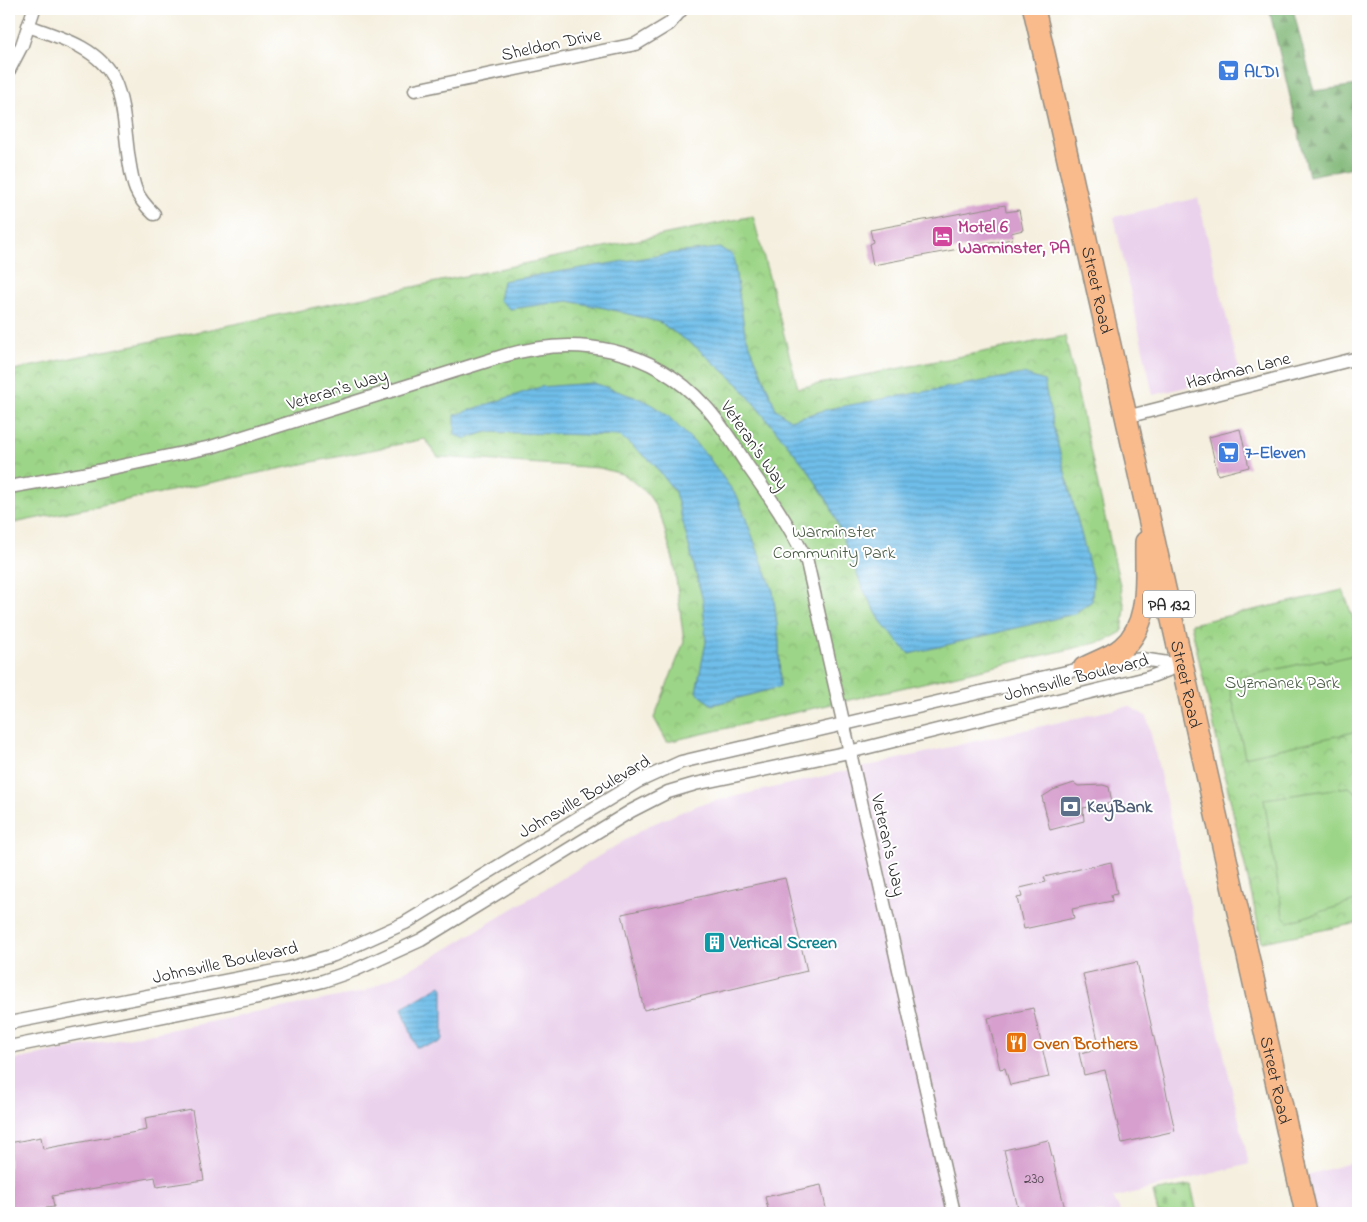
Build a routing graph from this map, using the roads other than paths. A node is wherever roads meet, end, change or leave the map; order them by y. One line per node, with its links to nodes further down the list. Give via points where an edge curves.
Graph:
1 (34, 9): 4 (street)
2 (682, 9): 6 (street, Sheldon Drive, via 670,24 636,44)
3 (1034, 9): 9 (main road, Street Road / PA 132)
4 (28, 26): 5 (street); 7 (street, via 84,49 114,80 132,184 141,202)
5 (9, 70)
6 (415, 90)
7 (154, 214)
8 (1358, 358): 9 (street, Hardman Lane)
9 (1126, 417): 11 (main road, Street Road / PA 132)
10 (9, 488): 14 (street, Veteran's Way, via 211,446 523,350 565,344 616,351 639,358 671,376 700,400 788,524 812,580)
11 (1147, 509): 12 (main road, Street Road / PA 132); 13 (main road, via 1144,610 1139,626 1122,648)
12 (1182, 665): 13 (street, Johnsville Boulevard, via 1142,659); 15 (street, Johnsville Boulevard, via 1148,678); 19 (main road, Street Road / PA 132)
13 (1084, 668): 14 (street, Johnsville Boulevard)
14 (843, 725): 15 (street, Veteran's Way); 16 (street, Johnsville Boulevard, via 681,762 646,778 405,923 334,955 286,969)
15 (849, 752): 17 (street, Johnsville Boulevard, via 668,792 421,940 377,962 323,981); 18 (street, Veteran's Way)
16 (9, 1024)
17 (9, 1047)
18 (954, 1213)
19 (1306, 1213)

